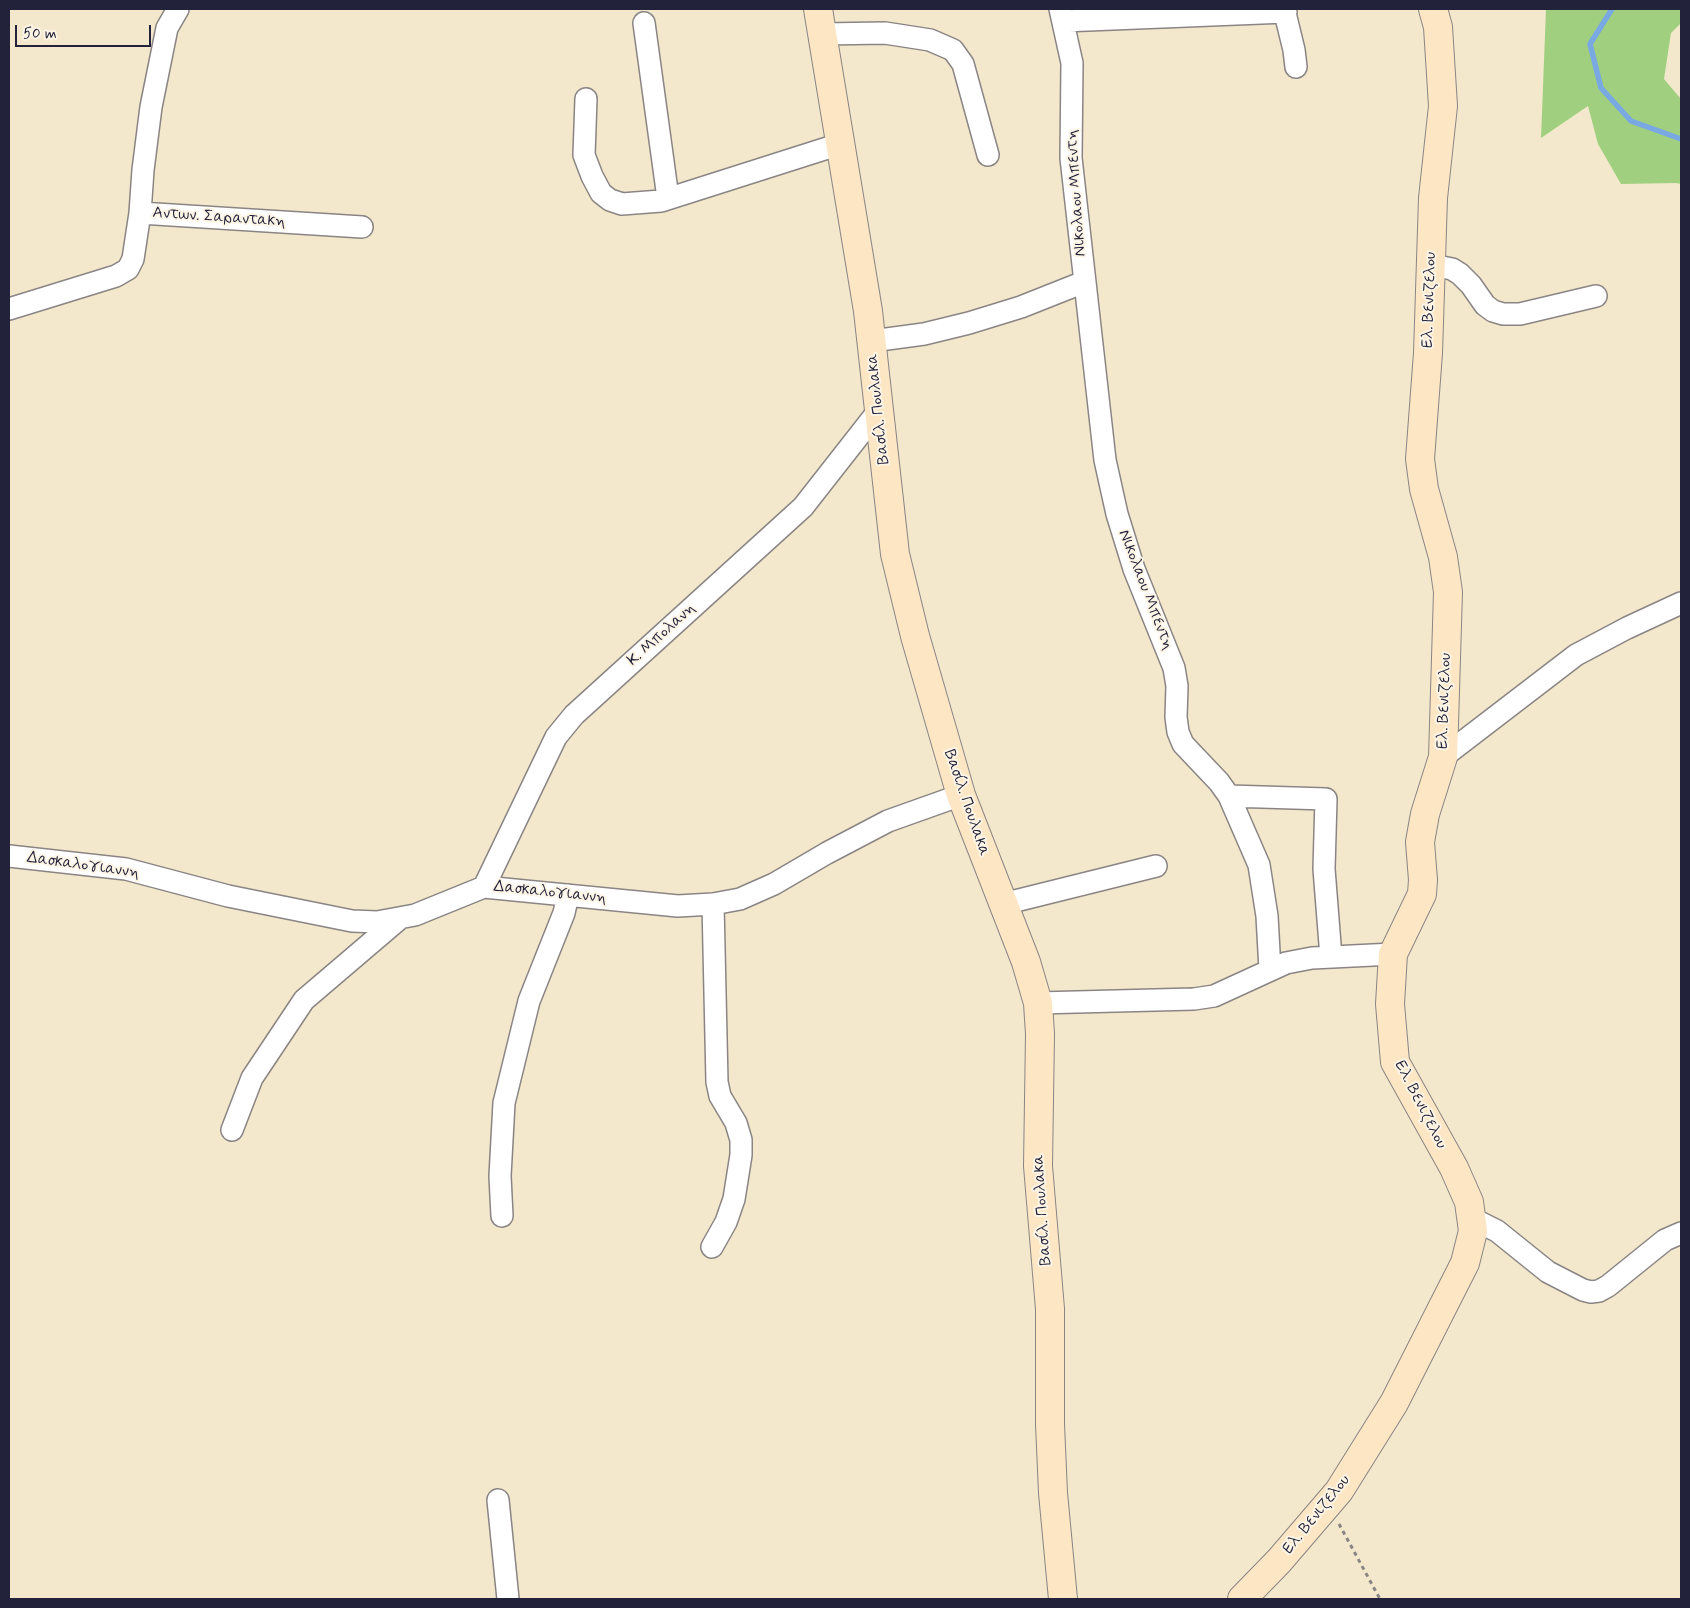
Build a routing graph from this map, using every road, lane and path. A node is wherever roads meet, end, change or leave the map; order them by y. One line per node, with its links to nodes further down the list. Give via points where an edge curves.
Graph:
1 (178, 9): 12 (street, via 167,28 152,107)
2 (1434, 9): 14 (street, Ελ. Βενιζελου, via 1443,106 1433,198)
3 (1285, 11): 4 (street); 7 (street)
4 (1062, 15): 15 (street, Νικολαου Μπεντη, via 1072,63 1071,158)
5 (820, 22): 9 (street, Βασίλ. Πουλακα); 10 (street, via 930,40 953,50 963,64)
6 (644, 23): 11 (street)
7 (1296, 67)
8 (586, 99): 11 (street, via 584,154 601,193 622,204)
9 (840, 144): 11 (street); 18 (street, Βασίλ. Πουλακα)
10 (988, 155)
11 (668, 198)
12 (140, 213): 13 (street, Αντων. Σαραντακη); 17 (street, Αντων. Σαραντακη, via 133,259 128,268 116,276)
13 (362, 227)
14 (1431, 268): 16 (street, via 1452,269 1460,274 1485,305 1493,312 1503,314 1520,314); 21 (street, Ελ. Βενιζελου, via 1420,459 1448,592)
15 (1084, 282): 18 (street, via 969,323 924,334); 23 (street, Νικολαου Μπεντη, via 1104,460 1134,569 1174,668 1178,686 1178,732 1183,744 1220,782)
16 (1596, 296)
17 (9, 309)
18 (872, 341): 19 (street, Βασίλ. Πουλακα)
19 (879, 410): 22 (street, Βασίλ. Πουλακα, via 895,554); 26 (street, Κ. Μπολανη, via 803,507 574,715 556,737)
20 (1681, 603): 21 (street, via 1576,654)
21 (1443, 756): 31 (street, Ελ. Βενιζελου, via 1420,842 1422,894)
22 (960, 795): 28 (street, Δασκαλογιαννη, via 888,821 774,884 740,899); 29 (street, Βασίλ. Πουλακα)
23 (1229, 796): 32 (street, via 1326,799 1324,869); 33 (street, Νικολαου Μπεντη, via 1259,865 1267,916)
24 (9, 856): 30 (street, Δασκαλογιαννη, via 126,869 228,896 352,921)
25 (1156, 866): 29 (street)
26 (484, 887): 27 (street, Δασκαλογιαννη); 30 (street, Δασκαλογιαννη)
27 (568, 895): 28 (street, Δασκαλογιαννη, via 678,906); 36 (street, via 529,1001 504,1103 500,1176)
28 (713, 904): 39 (street, via 717,1082 720,1096 736,1123 741,1155 734,1199)
29 (1003, 904): 34 (street, Βασίλ. Πουλακα)
30 (399, 919): 35 (street, via 304,1000 252,1078)
31 (1393, 954): 32 (street); 37 (street, Ελ. Βενιζελου, via 1390,1004 1395,1062 1454,1168 1469,1202)
32 (1332, 957): 33 (street, via 1286,963)
33 (1270, 970): 34 (street, via 1214,996 1194,999)
34 (1038, 1003): 43 (street, Βασίλ. Πουλακα, via 1038,1166 1050,1309 1053,1493)
35 (232, 1130)
36 (502, 1216)
37 (1471, 1218): 38 (street, via 1497,1230 1548,1272 1591,1292 1608,1286 1665,1240); 41 (street, Ελ. Βενιζελου, via 1473,1231 1465,1263 1394,1403 1340,1491)
38 (1681, 1233)
39 (712, 1248)
40 (498, 1500): 42 (street)
41 (1328, 1504): 44 (street, Ελ. Βενιζελου); 45 (path)
42 (508, 1599)
43 (1064, 1599)
44 (1242, 1599)
45 (1380, 1599)

